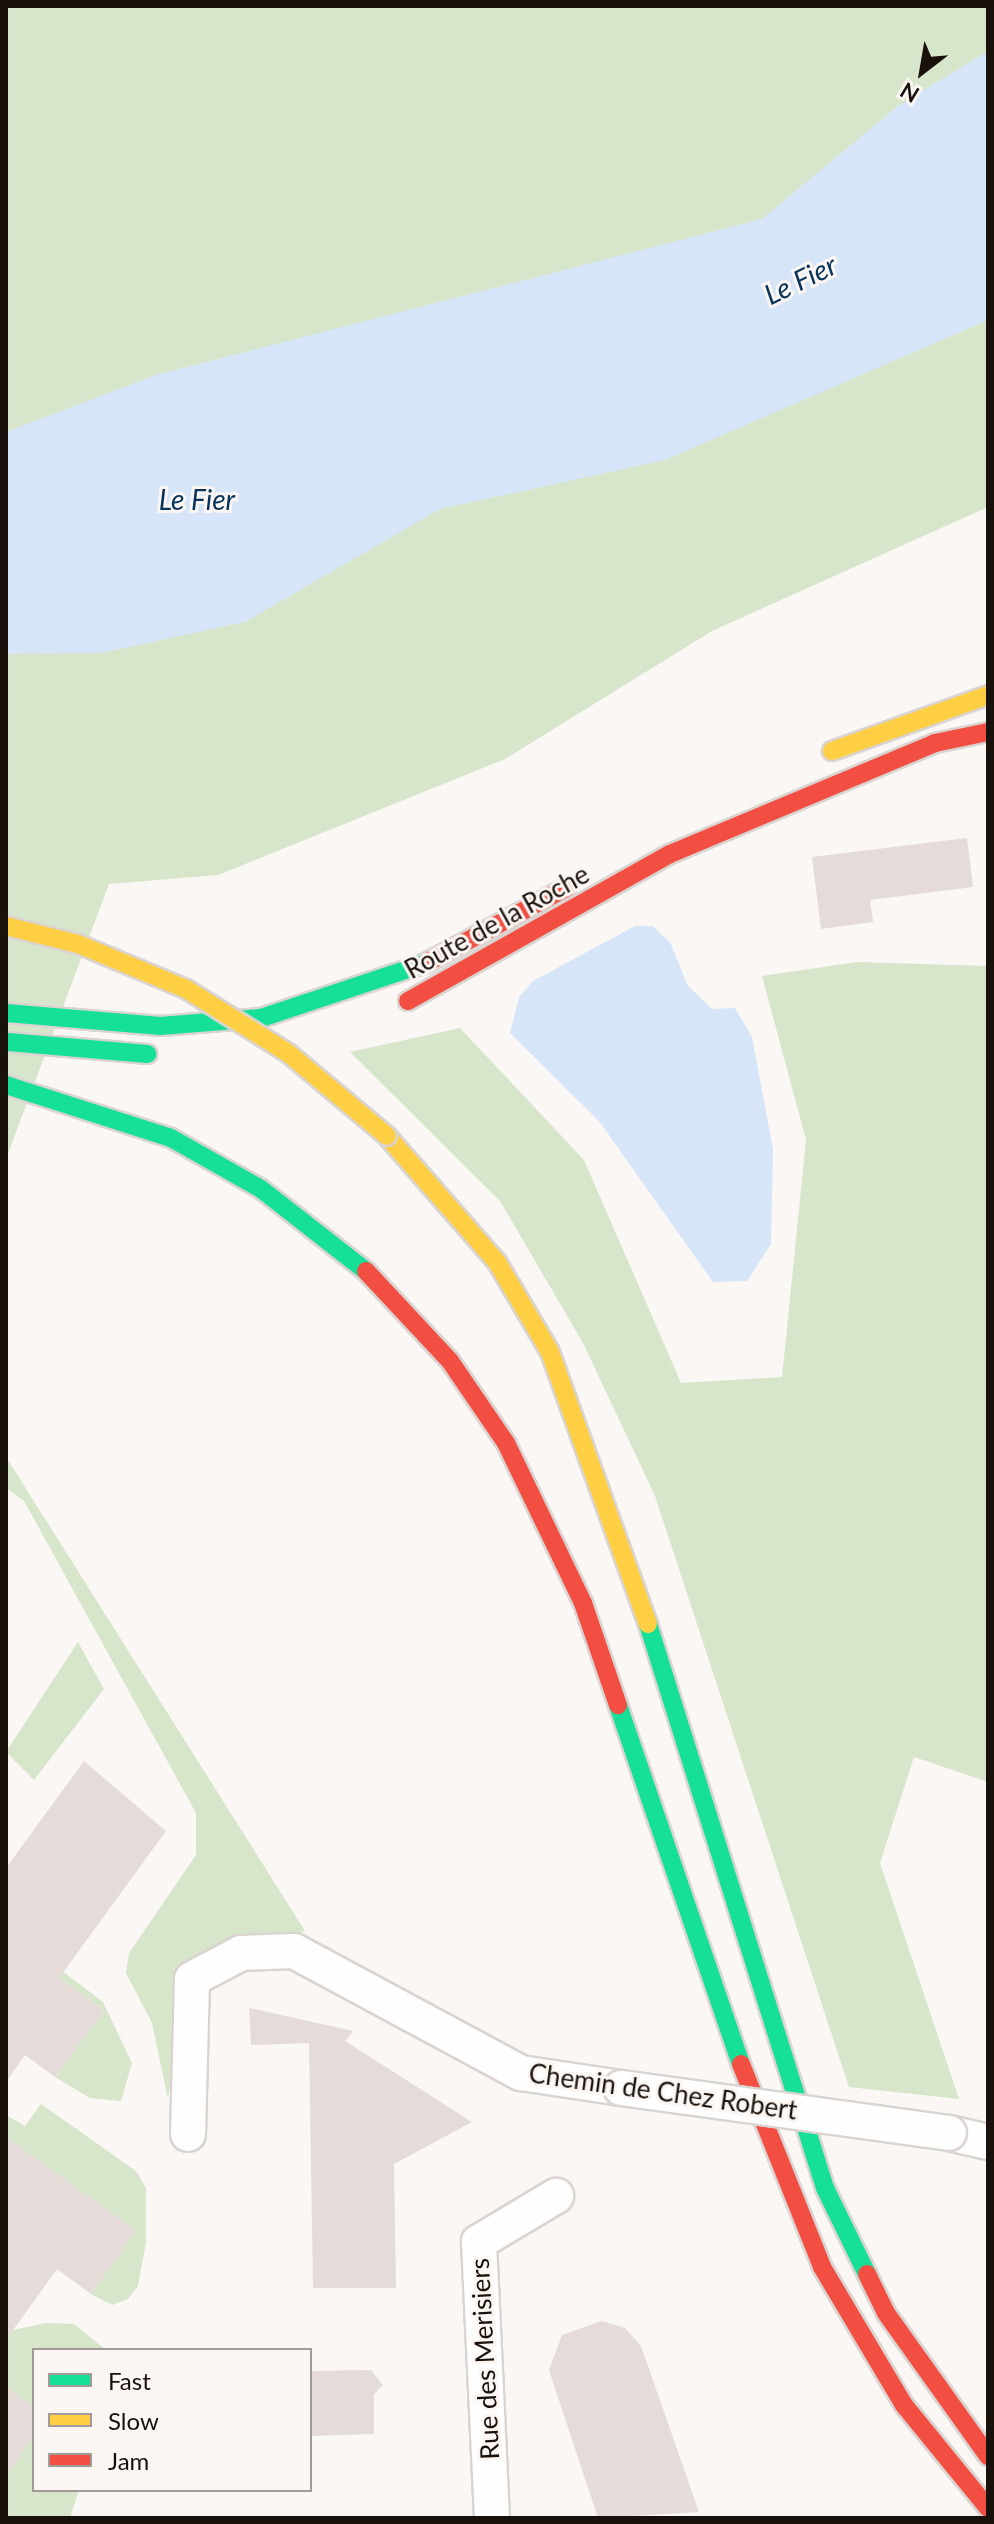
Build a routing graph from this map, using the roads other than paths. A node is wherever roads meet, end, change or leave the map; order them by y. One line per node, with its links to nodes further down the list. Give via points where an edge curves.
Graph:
1 (988, 695): 3 (main road)
2 (988, 732): 6 (main road, Route de la Roche, via 935,743 815,789 670,854)
3 (813, 759)
4 (631, 850): 7 (main road, Route de la Roche, via 420,966 261,1018 160,1026)
5 (6, 926): 16 (main road, bridge, via 117,958 198,996 288,1053 387,1136 497,1262 556,1366 620,1535 825,2188 886,2313)
6 (386, 1010)
7 (6, 1013)
8 (308, 1036): 10 (main road)
9 (6, 1042): 11 (main road)
10 (241, 1048)
11 (163, 1053)
12 (6, 1085): 19 (main road, via 171,1138 261,1189 347,1251 450,1361 506,1443 583,1603 727,2029 822,2267 882,2373)
13 (188, 2134): 14 (street, Chemin de Chez Robert, bridge, via 192,1979 241,1953 294,1951 521,2073)
14 (988, 2142)
15 (556, 2196): 20 (street, Rue des Merisiers, via 479,2242)
16 (950, 2410): 17 (main road); 18 (main road)
17 (988, 2437)
18 (988, 2456)
19 (988, 2506)
20 (492, 2518)

